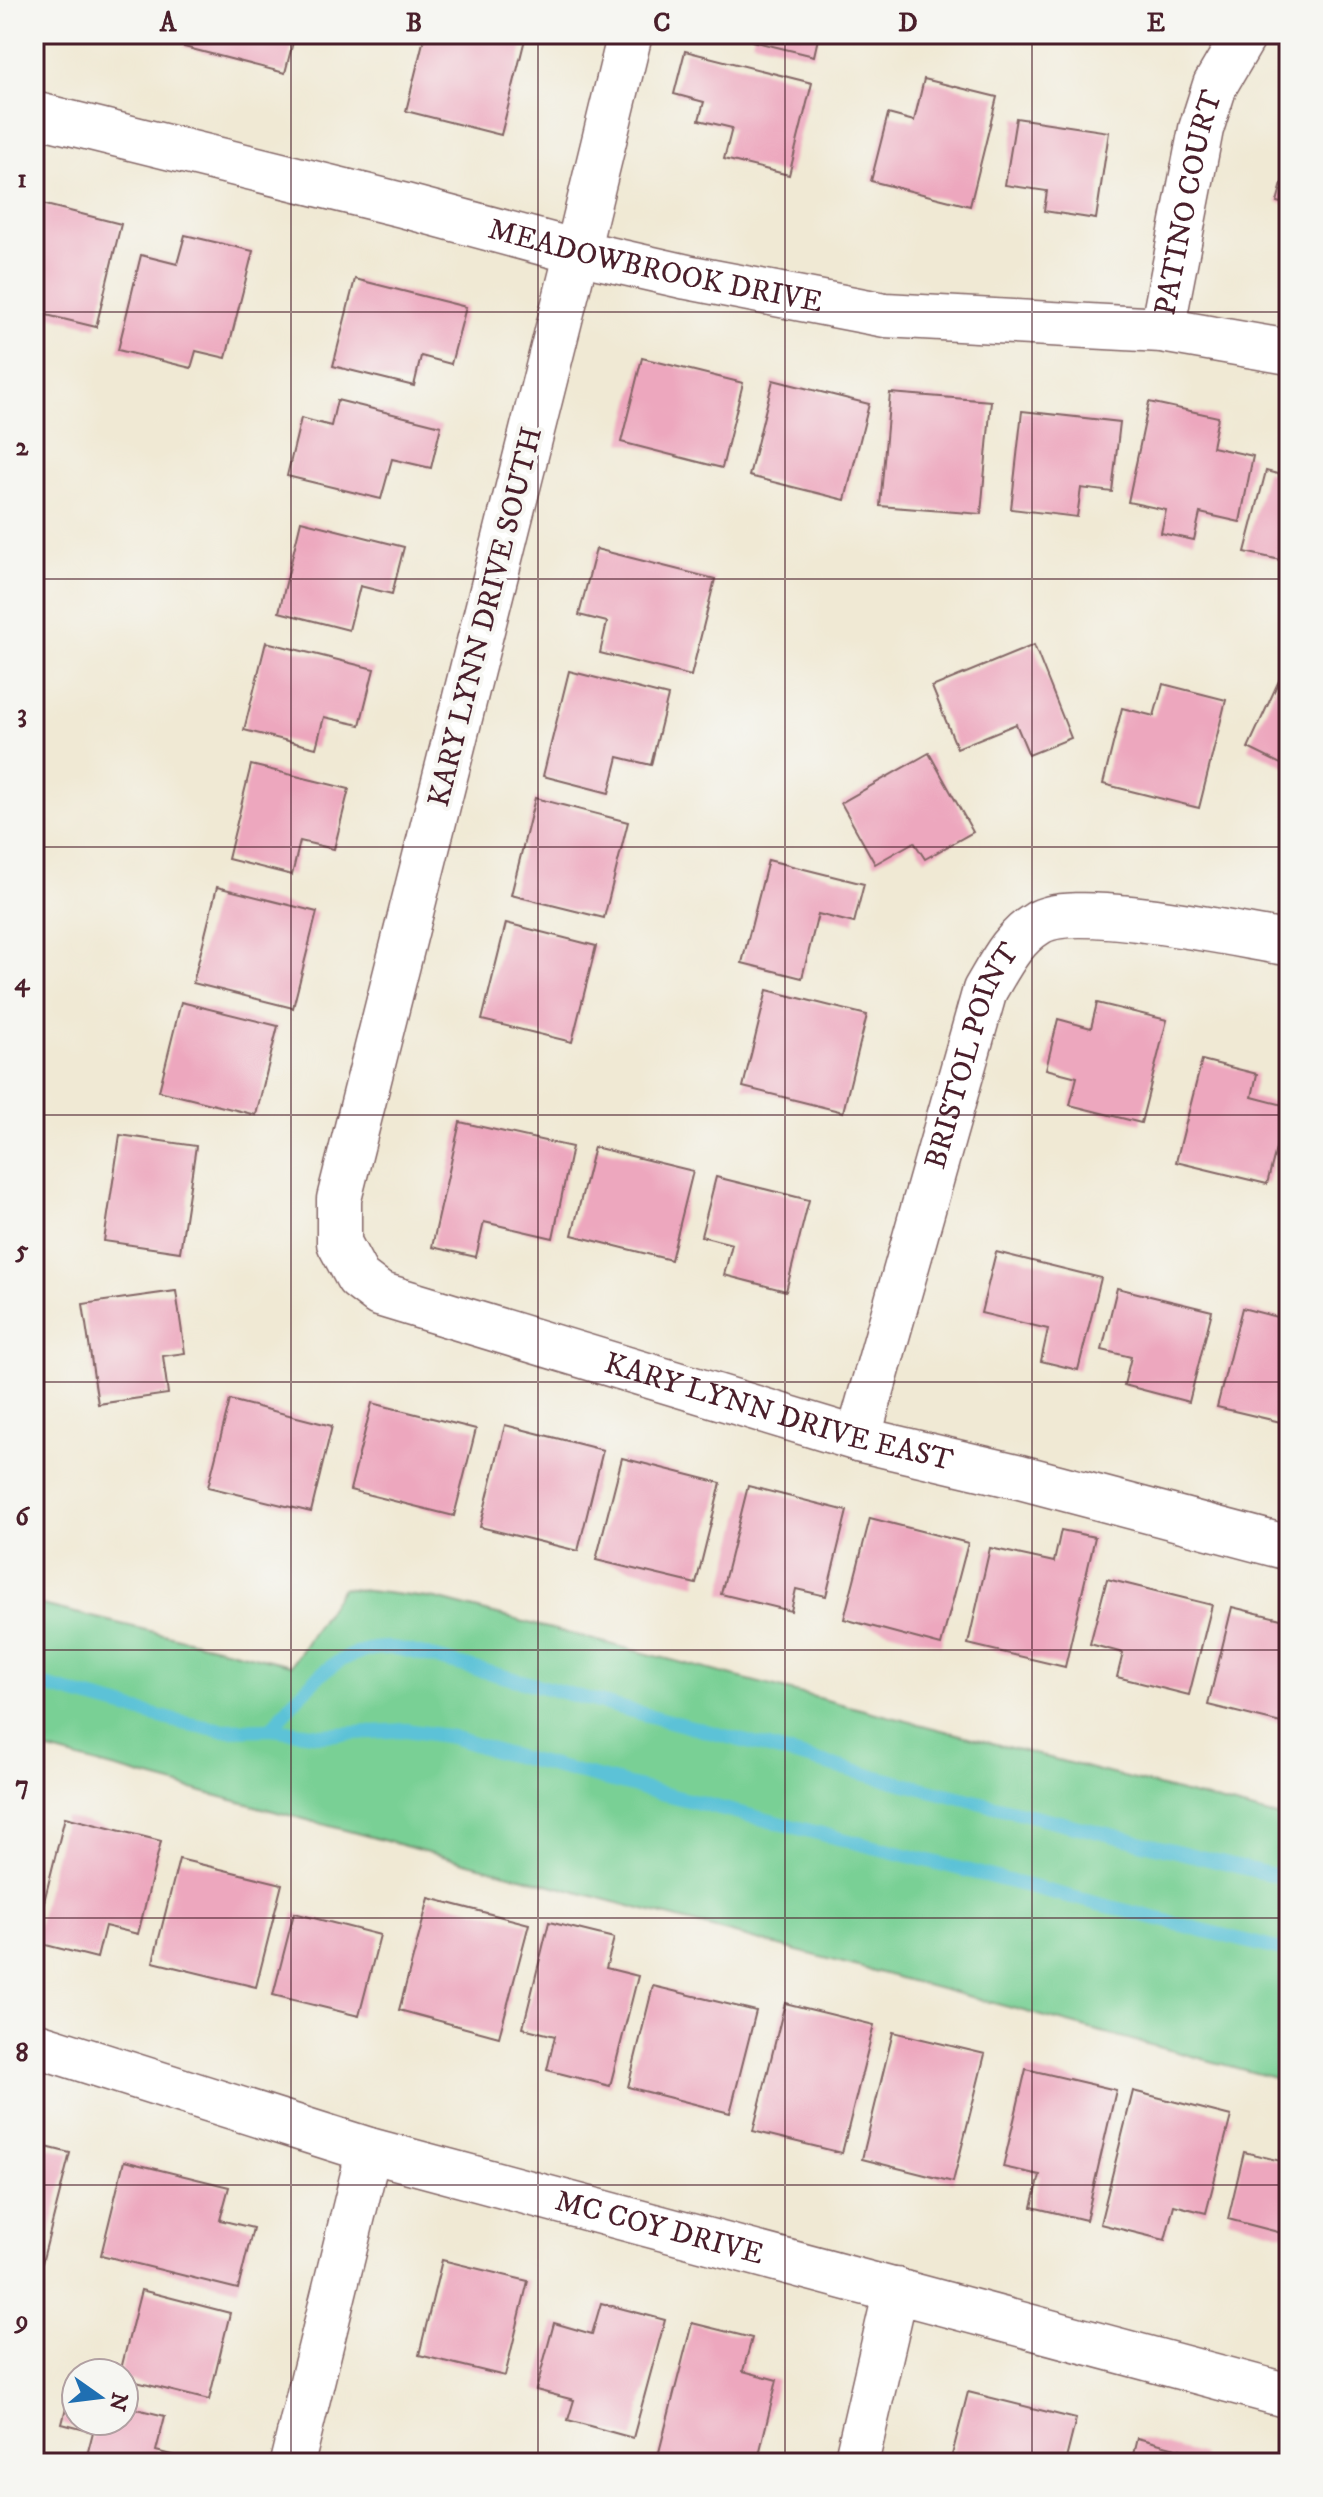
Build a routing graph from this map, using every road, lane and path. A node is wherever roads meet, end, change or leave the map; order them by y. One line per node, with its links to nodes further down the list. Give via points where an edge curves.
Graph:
1 (630, 34): 4 (street, KARY LYNN DRIVE SOUTH)
2 (1245, 34): 5 (street, PATINO COURT, via 1215,85 1201,129)
3 (34, 114): 4 (street, MEADOWBROOK DRIVE)
4 (577, 252): 5 (street, MEADOWBROOK DRIVE, via 885,315); 8 (street, KARY LYNN DRIVE SOUTH)
5 (1162, 330): 6 (street, MEADOWBROOK DRIVE)
6 (1289, 352)
7 (1280, 942): 9 (street, BRISTOL POINT, via 1105,915 1059,915 1017,938 985,990)
8 (339, 1199): 9 (street, KARY LYNN DRIVE EAST, via 339,1243 358,1278 379,1294)
9 (858, 1439): 10 (street, KARY LYNN DRIVE EAST)
10 (1289, 1548)
11 (34, 2044): 12 (street, MC COY DRIVE)
12 (369, 2150): 13 (street, MC COY DRIVE); 15 (street)
13 (896, 2290): 14 (street, MC COY DRIVE); 16 (street)
14 (1289, 2396)
15 (292, 2463)
16 (856, 2463)

